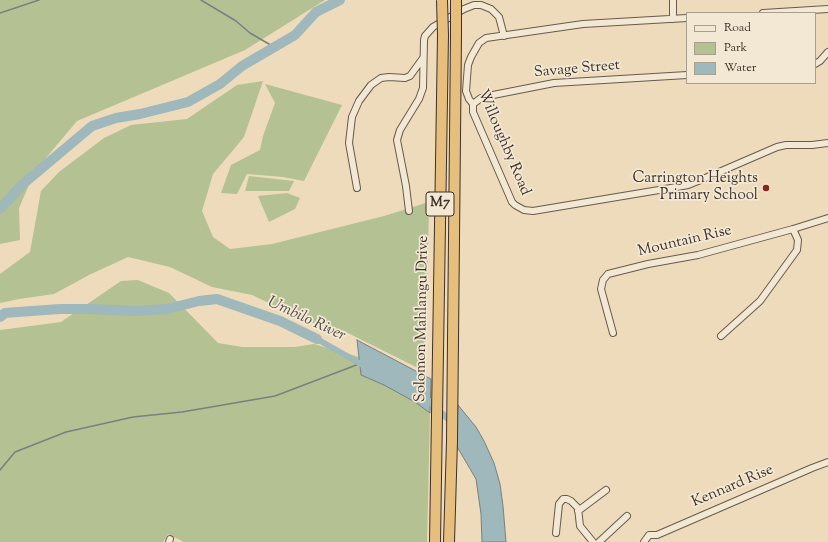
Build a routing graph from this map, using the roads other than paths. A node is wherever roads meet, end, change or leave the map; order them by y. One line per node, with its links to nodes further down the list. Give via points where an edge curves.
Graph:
1 (442, 0): 27 (highway, Solomon Mahlangu Drive / M7, bridge)
2 (456, 0): 28 (highway, Solomon Mahlangu Drive / M7, bridge)
3 (673, 0): 7 (street)
4 (828, 9): 5 (street)
5 (779, 12)
6 (686, 18): 7 (street, Willoughby Road)
7 (674, 19): 8 (street, Willoughby Road, via 583,24)
8 (504, 36): 10 (street, via 498,17 491,9 481,5 469,6 431,29 424,40); 13 (street, Willoughby Road, via 484,39 471,57 466,91)
9 (828, 52): 11 (street)
10 (423, 58): 15 (street, via 410,76 381,78 371,85 359,101 352,118 349,143); 16 (street, via 424,83 421,94 397,140)
11 (816, 63)
12 (686, 75): 13 (street, Savage Street, via 554,83 488,96)
13 (473, 104): 14 (street, Willoughby Road, via 473,112 512,202 520,209 528,211 688,185 777,147)
14 (828, 143)
15 (357, 188)
16 (409, 211)
17 (828, 218): 18 (street, Mountain Rise)
18 (792, 229): 19 (street, Mountain Rise, via 698,255 608,274 601,289); 20 (street, via 798,240 797,250 760,301)
19 (613, 333)
20 (721, 336)
21 (828, 462): 26 (street, Kennard Rise)
22 (606, 490): 23 (street)
23 (578, 510): 25 (street, via 569,499 562,500); 29 (street, via 580,526)
24 (628, 516): 30 (street)
25 (556, 533)
26 (657, 535): 31 (street, Kennard Rise, via 649,535); 32 (street)
27 (435, 542)
28 (449, 542)
29 (593, 542)
30 (599, 542)
31 (644, 542)
32 (657, 542)

